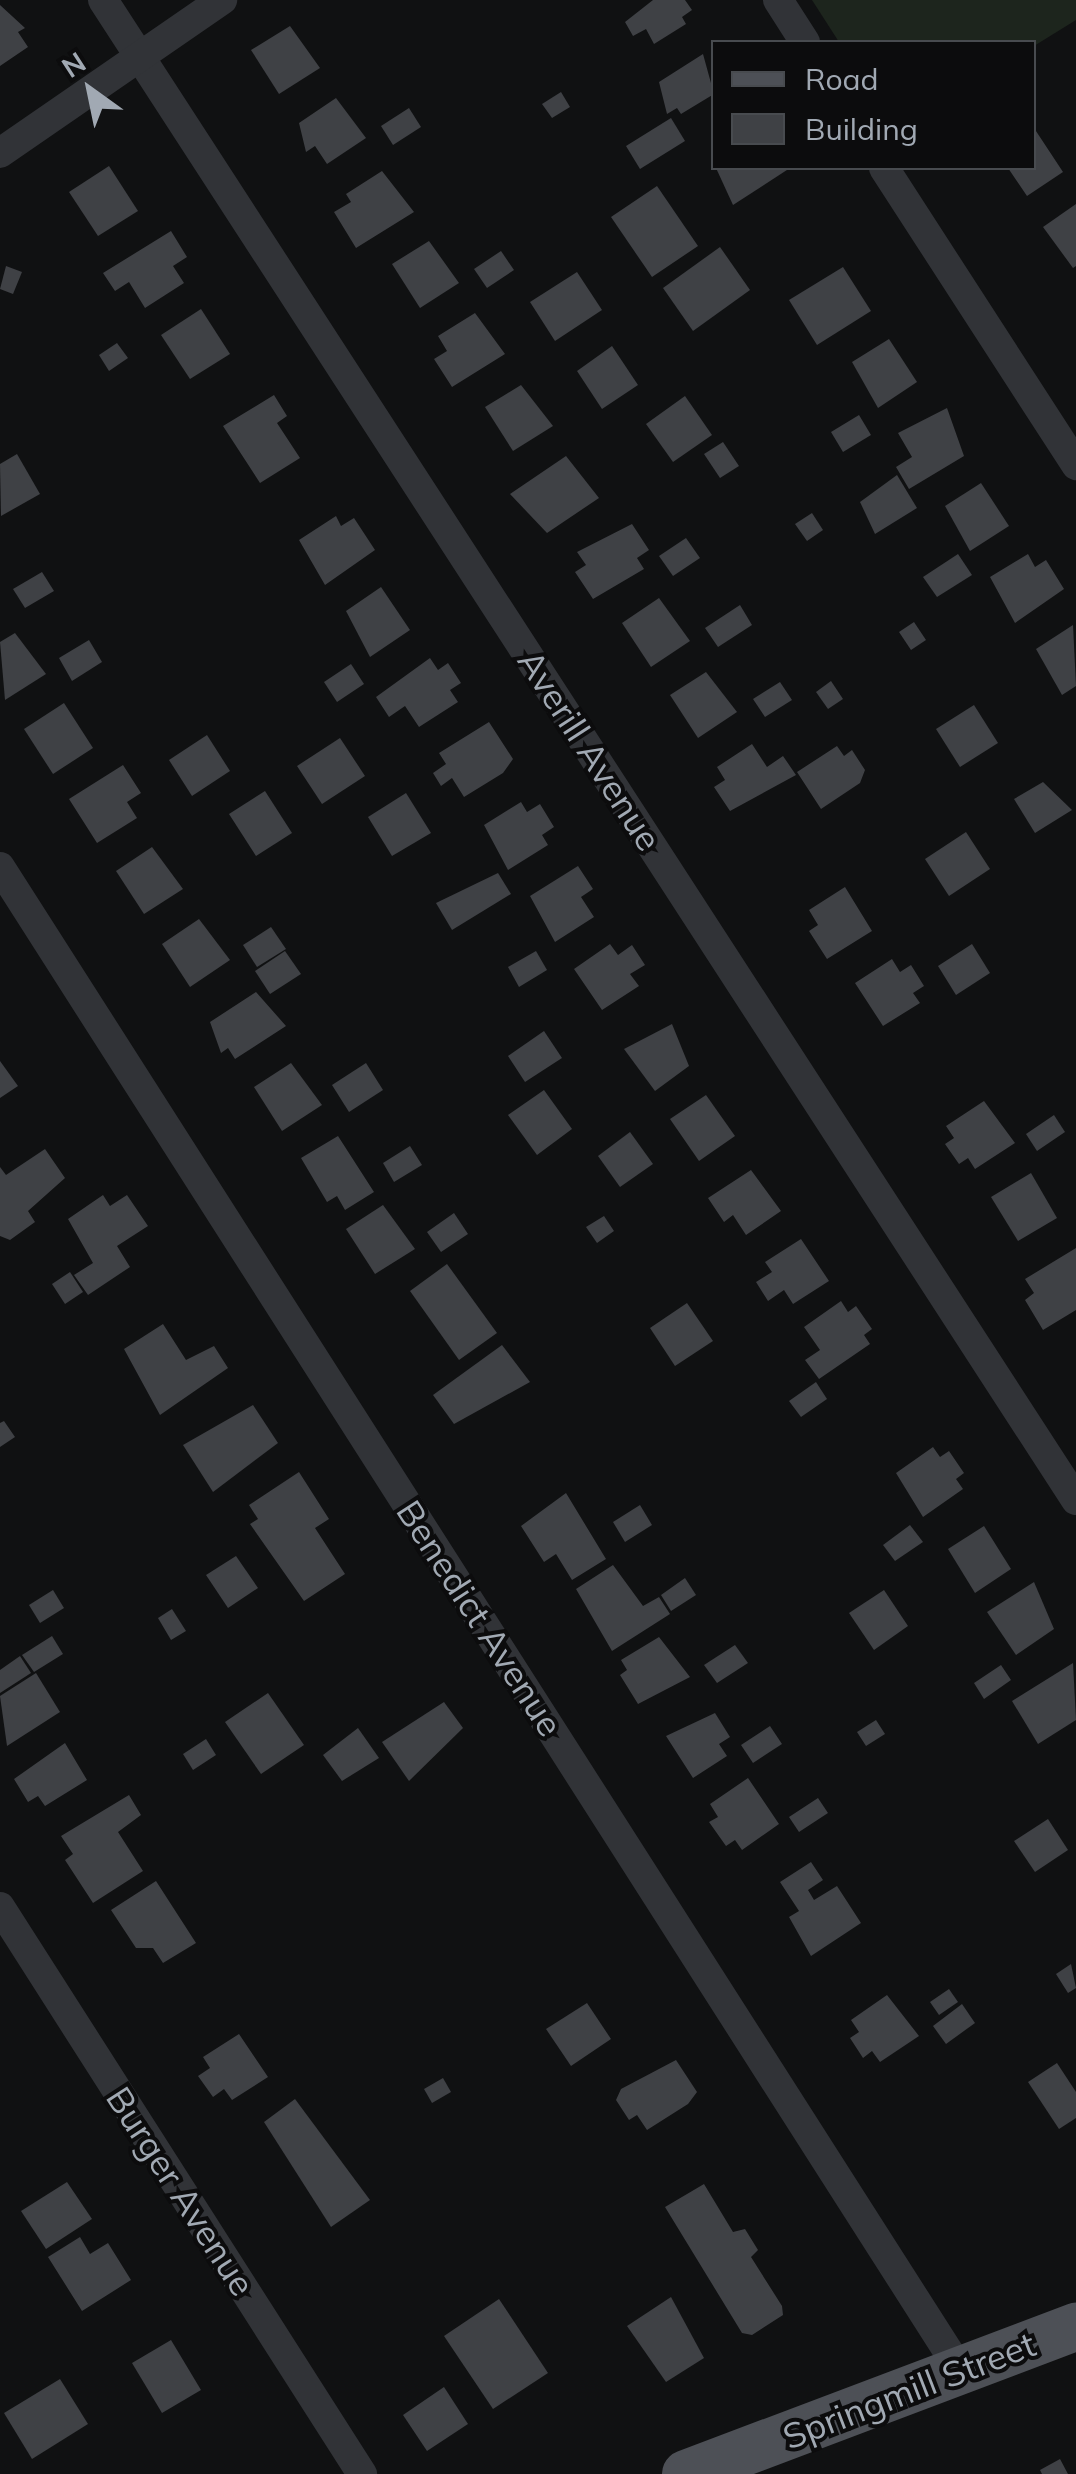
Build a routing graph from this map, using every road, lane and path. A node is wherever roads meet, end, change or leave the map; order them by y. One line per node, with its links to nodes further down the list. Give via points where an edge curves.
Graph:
1 (103, 0): 5 (street, Averill Avenue)
2 (222, 0): 5 (street)
3 (778, 0): 4 (street)
4 (803, 40)
5 (140, 57): 6 (street); 10 (street, Averill Avenue)
6 (0, 153)
7 (885, 170): 8 (street)
8 (1076, 465)
9 (0, 867): 13 (street, Benedict Avenue)
10 (1076, 1500)
11 (0, 1907): 14 (street, Burger Avenue)
12 (1076, 2327): 13 (main road, Springmill Street)
13 (960, 2370): 15 (main road, Springmill Street)
14 (362, 2474)
15 (686, 2474)

